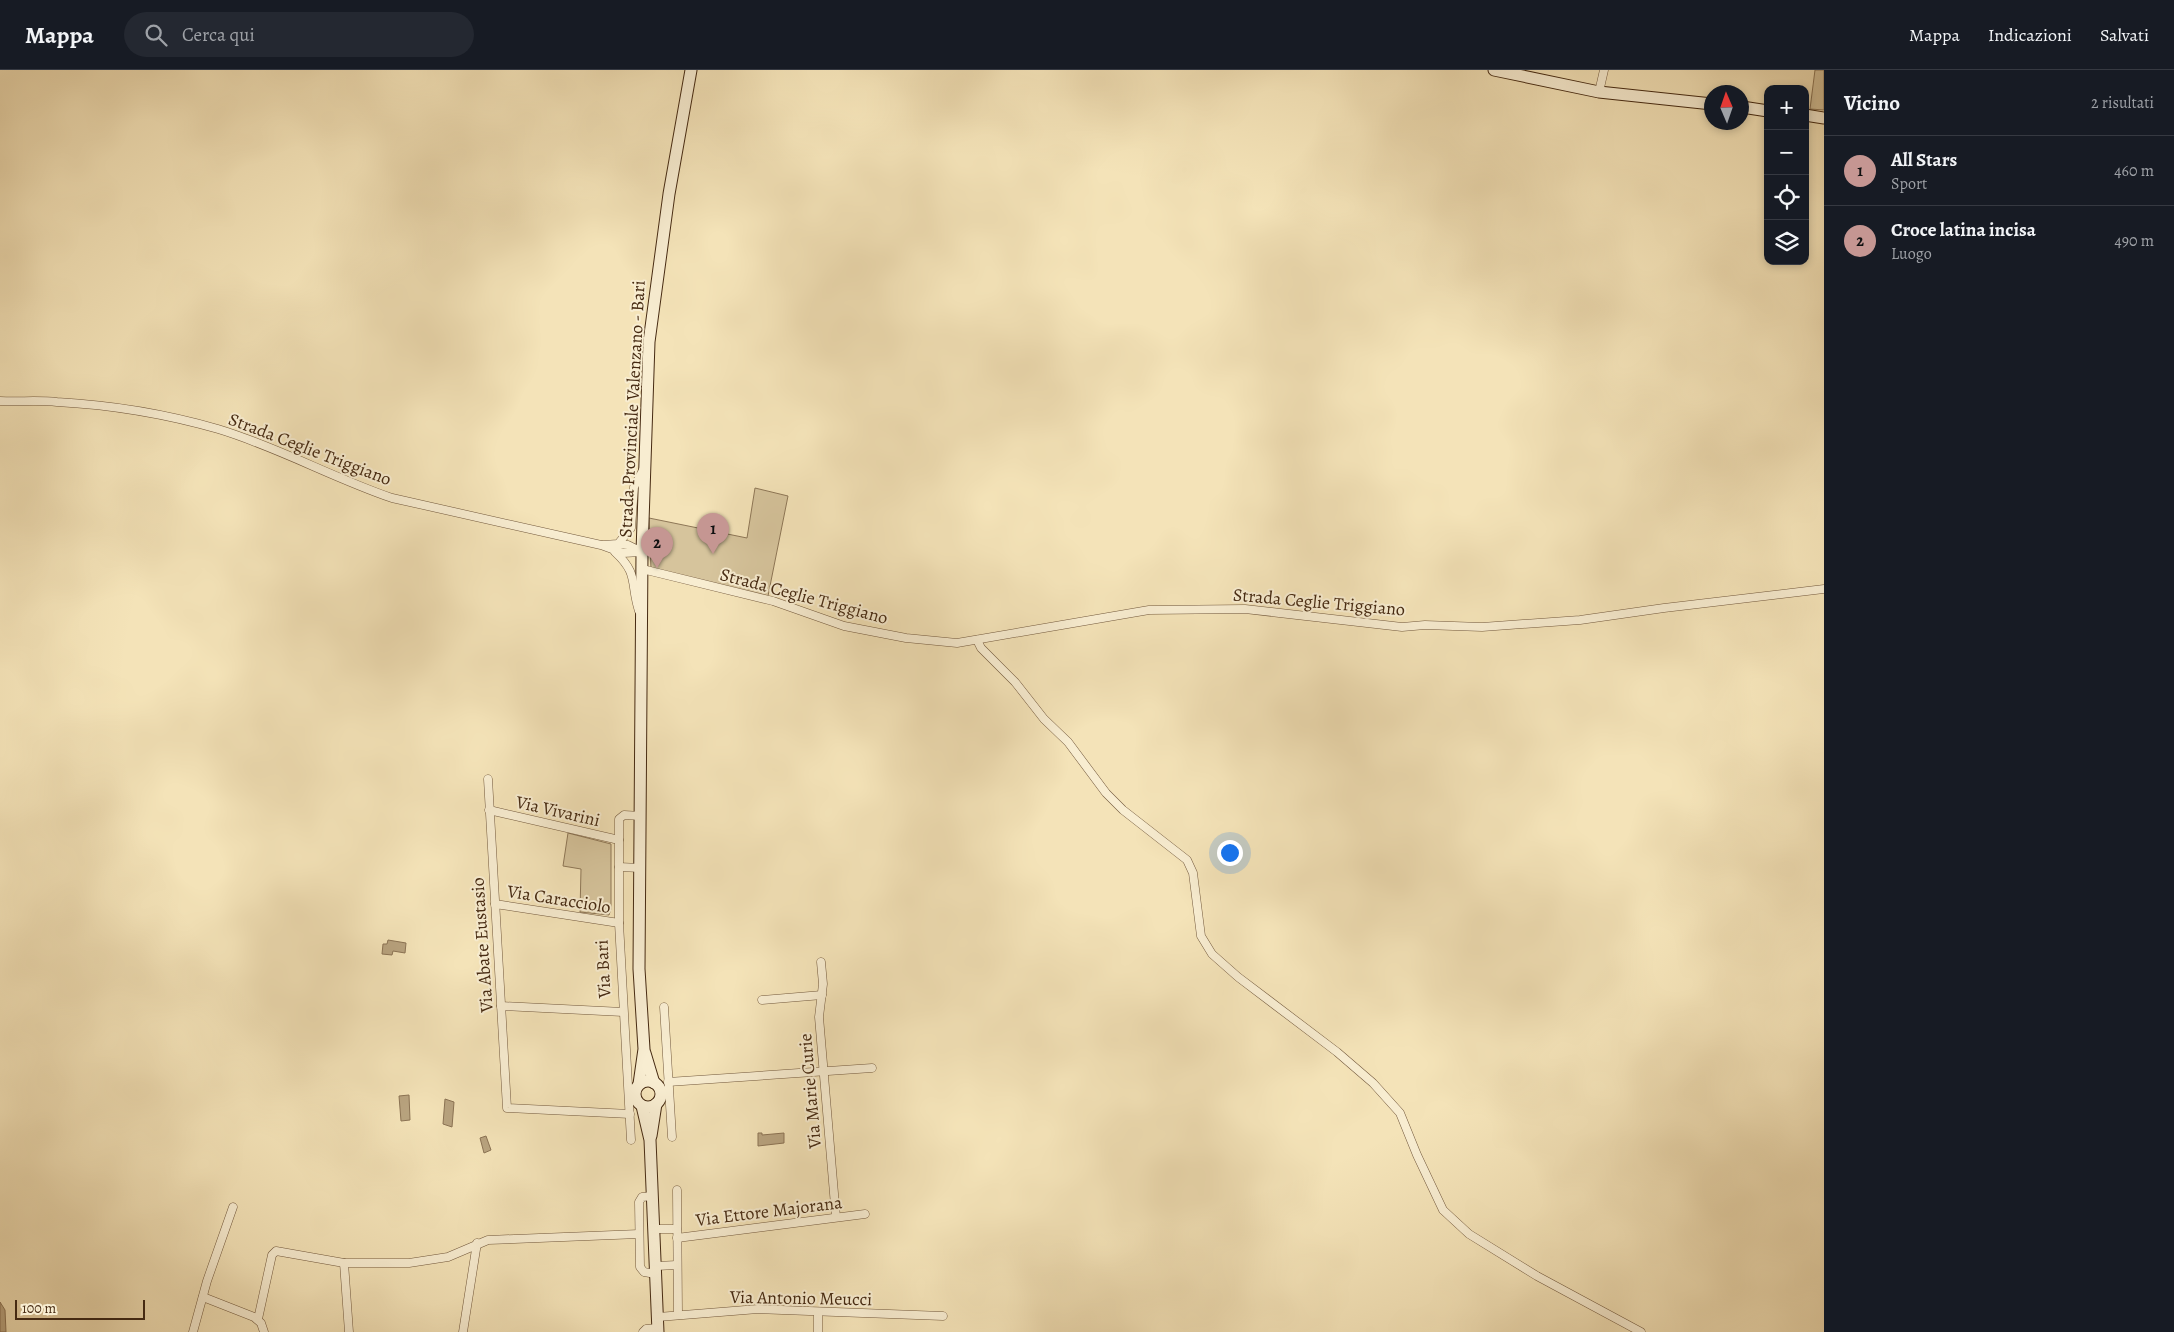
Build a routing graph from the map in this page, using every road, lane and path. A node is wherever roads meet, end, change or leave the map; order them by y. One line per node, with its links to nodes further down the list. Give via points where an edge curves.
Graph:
1 (691, 70): 11 (main road, Strada Provinciale Valenzano - Bari, via 657,272)
2 (1494, 70): 4 (main road)
3 (1604, 70): 4 (street)
4 (1599, 92): 5 (main road)
5 (1704, 103)
6 (1749, 108): 7 (main road)
7 (1764, 110)
8 (1809, 116): 9 (main road)
9 (1824, 118)
10 (2, 401): 12 (street, Strada Ceglie Triggiano, via 113,406 168,416 251,441 392,498)
11 (644, 468): 12 (street, via 634,487 631,528); 13 (main road, Strada Provinciale Valenzano - Bari)
12 (616, 547): 13 (street, Strada Ceglie Triggiano, via 628,554); 16 (street, via 633,575 635,600)
13 (642, 552): 14 (main road, Strada Provinciale Valenzano - Bari)
14 (642, 569): 16 (main road, Strada Provinciale Valenzano - Bari); 17 (street, Strada Ceglie Triggiano, via 773,601 844,626 957,643)
15 (1824, 590): 17 (street, Strada Ceglie Triggiano, via 1580,620 1482,627 1388,626 1245,609 1150,610)
16 (643, 623): 18 (main road, Strada Provinciale Valenzano - Bari)
17 (978, 640): 70 (street, via 981,648 1068,742 1106,793 1187,860 1193,873 1201,936 1212,954 1337,1052 1373,1083 1400,1113 1444,1210 1469,1234 1537,1276)
18 (641, 722): 21 (main road, Via Bari)
19 (488, 779): 20 (street, Via Abate Eustasio)
20 (489, 810): 22 (street, Via Vivarini); 25 (street, Via Abate Eustasio)
21 (641, 816): 22 (street, Via Bari, via 620,816); 24 (main road, Via Bari)
22 (619, 840): 23 (street, Via Bari)
23 (619, 868): 24 (street); 26 (street, Via Bari)
24 (641, 868): 33 (main road, Via Bari, via 639,969)
25 (495, 904): 26 (street, Via Caracciolo); 30 (street, Via Abate Eustasio)
26 (619, 923): 32 (street, Via Bari)
27 (821, 962): 28 (street, Via Marie Curie)
28 (822, 995): 29 (street); 35 (street, Via Marie Curie, via 819,1017)
29 (762, 1000)
30 (501, 1006): 32 (street); 41 (street, Via Abate Eustasio, via 507,1108)
31 (664, 1007): 36 (street, Via Bari)
32 (623, 1012): 39 (street, Via Bari)
33 (644, 1049): 37 (main road, Via Bari); 38 (main road, Via Bari)
34 (872, 1068): 35 (street)
35 (823, 1071): 36 (street); 49 (street, Via Marie Curie)
36 (668, 1082): 38 (street, Via Bari)
37 (639, 1084): 38 (main road, via 647,1081); 39 (main road, Via Bari)
38 (660, 1093): 40 (main road, via 649,1107); 42 (street, Via Bari); 44 (main road, Via Bari)
39 (632, 1096): 40 (main road, Via Bari); 41 (street, Via Bari)
40 (642, 1106): 44 (main road, Via Bari)
41 (630, 1114): 43 (street, Via Bari)
42 (672, 1138)
43 (631, 1140)
44 (650, 1140): 46 (main road, Via Bari)
45 (677, 1190): 50 (street)
46 (653, 1196): 51 (main road, Via Bari); 52 (street, via 639,1200)
47 (233, 1207): 58 (street)
48 (865, 1214): 49 (street, Via Ettore Majorana)
49 (836, 1217): 53 (street, Via Ettore Majorana)
50 (677, 1229): 51 (street); 53 (street)
51 (655, 1230): 57 (main road, Via Bari)
52 (639, 1234): 54 (street, via 496,1239); 57 (street, via 640,1267 644,1272)
53 (677, 1238): 56 (street)
54 (477, 1244): 55 (street, via 448,1257 427,1261); 67 (street)
55 (344, 1264): 62 (street, via 274,1252); 66 (street)
56 (677, 1265): 57 (street); 60 (street)
57 (656, 1270): 63 (main road, Via Bari)
58 (203, 1297): 62 (street); 64 (street)
59 (818, 1312): 60 (street, Via Antonio Meucci, via 758,1310); 61 (street, Via Antonio Meucci); 69 (street)
60 (678, 1315): 63 (street, Via Antonio Meucci)
61 (943, 1316)
62 (258, 1319): 65 (street)
63 (658, 1326): 68 (street)
64 (193, 1332)
65 (264, 1332)
66 (349, 1332)
67 (463, 1332)
68 (643, 1332)
69 (818, 1332)
70 (1641, 1332)

